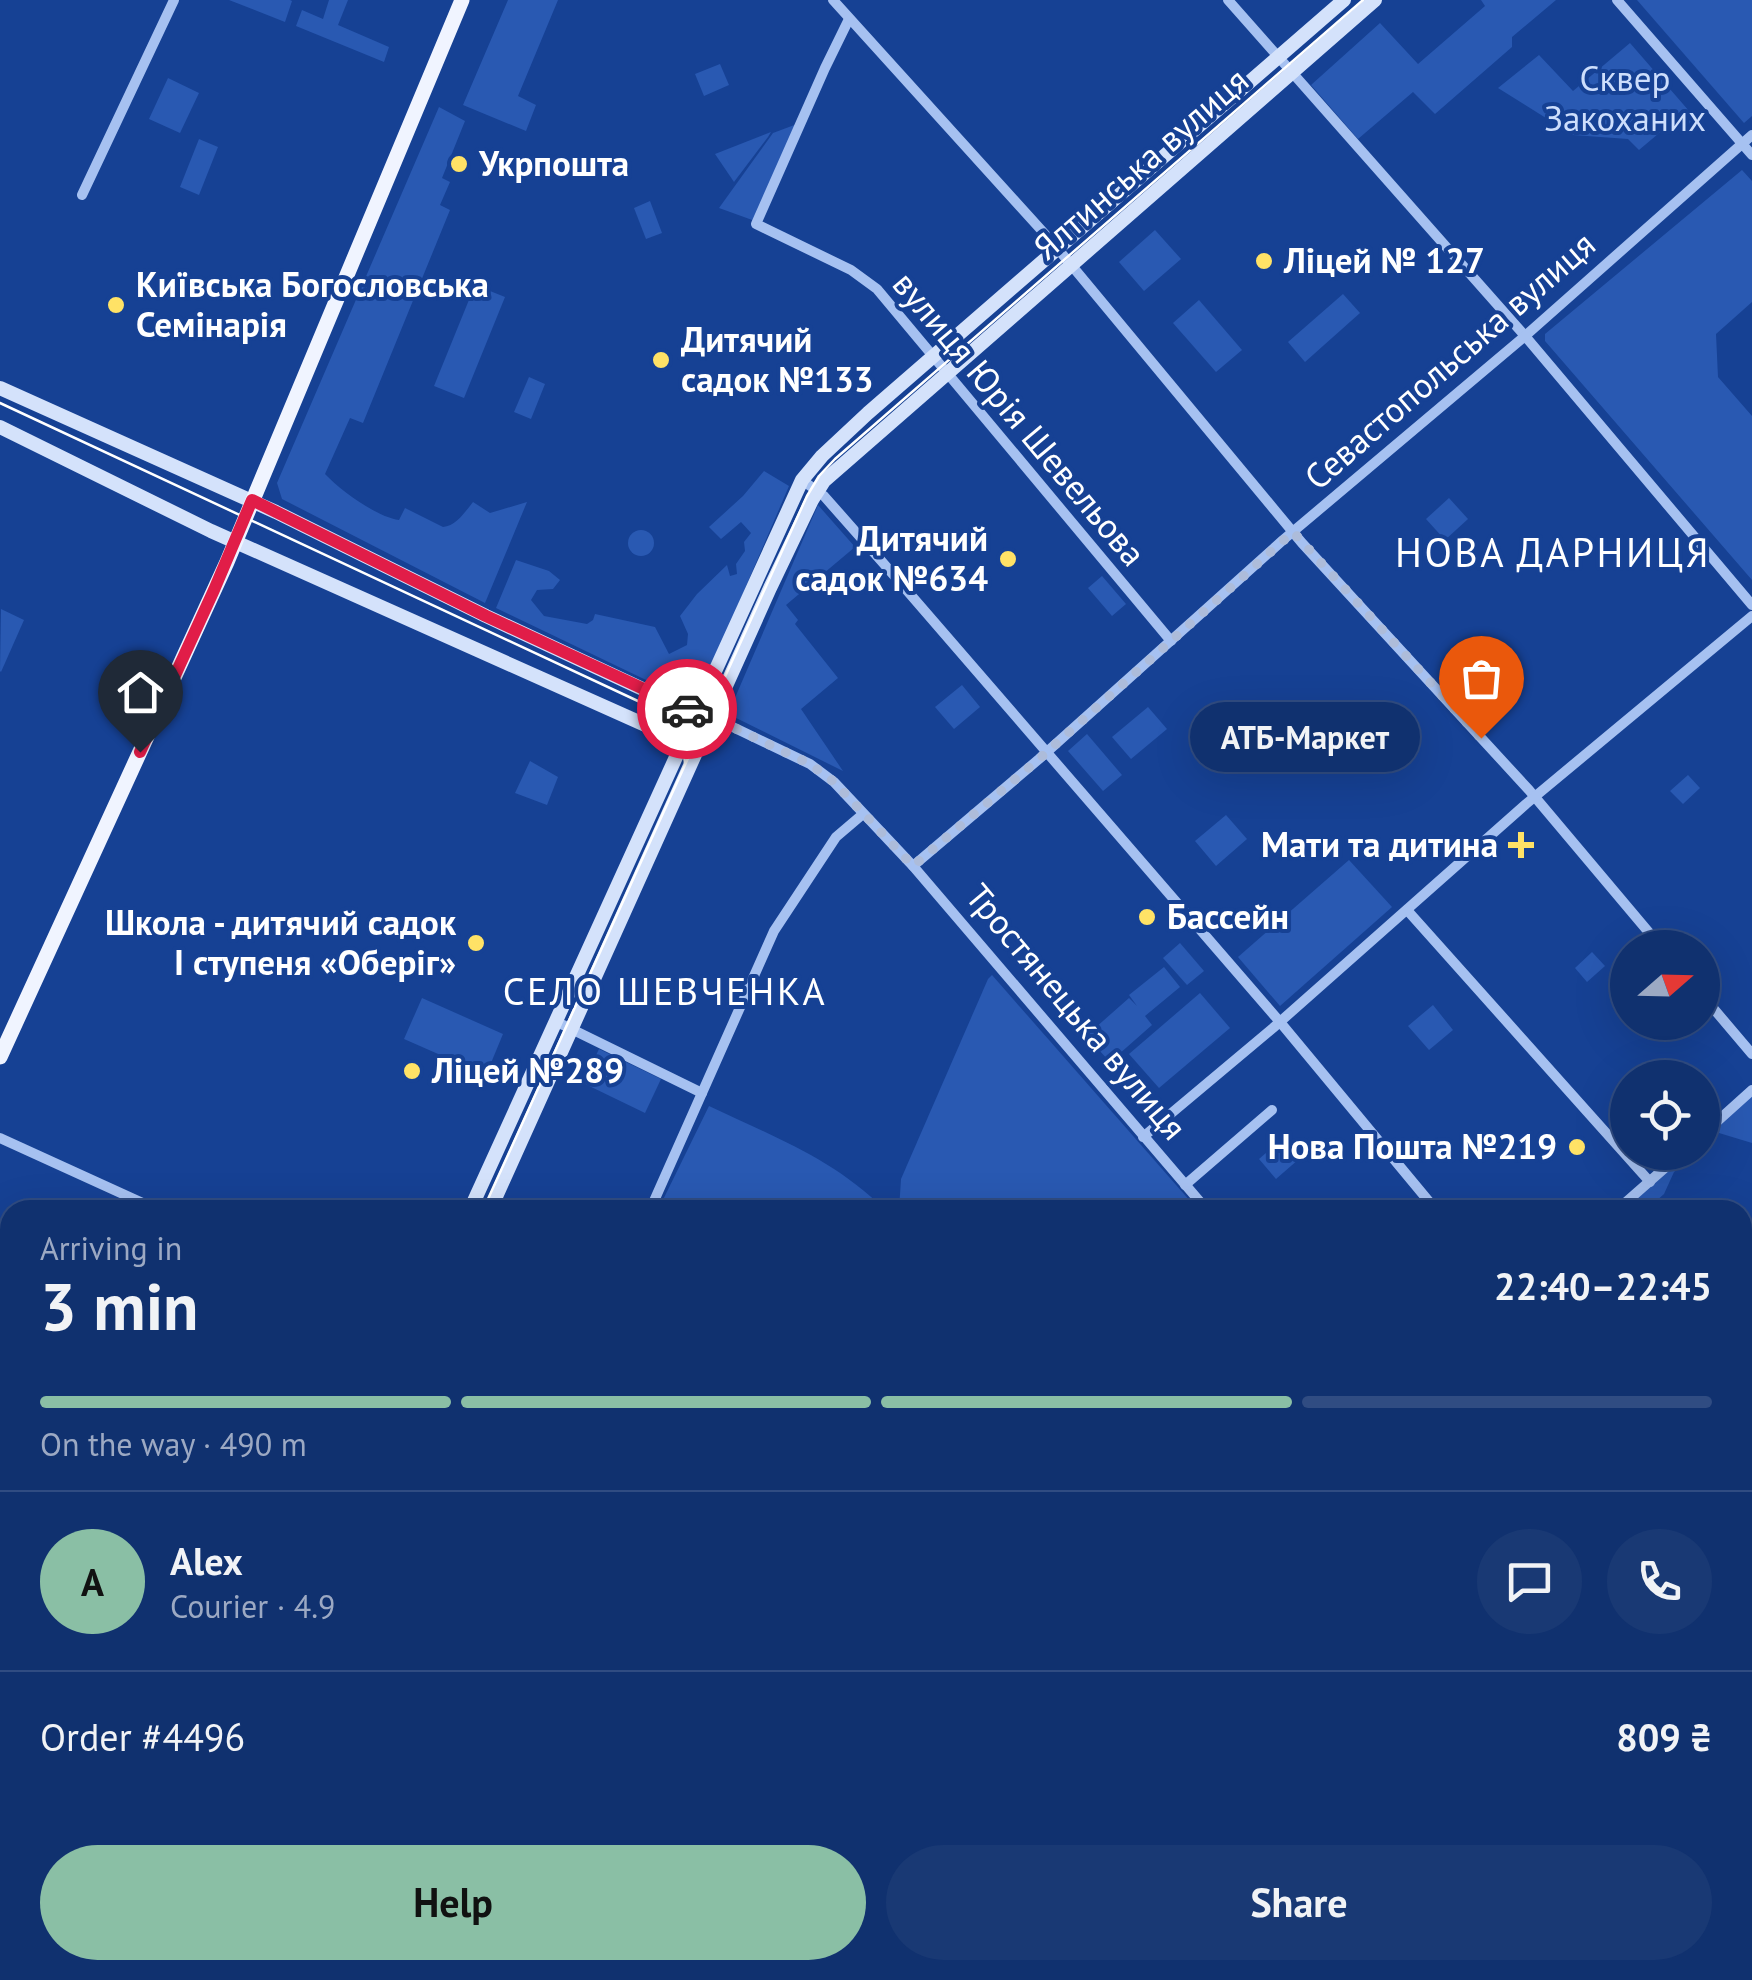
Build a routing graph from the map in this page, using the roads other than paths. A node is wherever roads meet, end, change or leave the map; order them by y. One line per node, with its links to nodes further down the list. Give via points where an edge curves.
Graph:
1 (174, 0): 14 (street)
2 (462, 0): 24 (main road)
3 (832, 0): 8 (street)
4 (1228, 0): 9 (street)
5 (1344, 0): 9 (street, Ялтинська вулиця)
6 (1375, 0): 10 (street, Ялтинська вулиця)
7 (1617, 0): 12 (street)
8 (850, 19): 15 (street); 18 (street, вулиця Юрія Шевельова, via 756,224 877,289)
9 (1278, 57): 10 (street); 15 (street, Ялтинська вулиця)
10 (1292, 73): 16 (street, Ялтинська вулиця); 17 (street)
11 (1752, 135): 12 (street, Севастопольська вулиця)
12 (1742, 143): 13 (street); 17 (street, Севастопольська вулиця)
13 (1752, 155)
14 (82, 195)
15 (1058, 249): 16 (street); 18 (street, Ялтинська вулиця)
16 (1071, 264): 19 (street, Ялтинська вулиця); 25 (street)
17 (1524, 336): 25 (street, Севастопольська вулиця); 27 (street)
18 (932, 358): 19 (street, вулиця Юрія Шевельова); 22 (street, Ялтинська вулиця)
19 (946, 373): 23 (street, Ялтинська вулиця); 29 (street, вулиця Юрія Шевельова)
20 (0, 388): 24 (street, Тростянецька вулиця)
21 (0, 427): 26 (street)
22 (802, 480): 23 (street); 30 (street, Ялтинська вулиця)
23 (818, 490): 31 (street, Ялтинська вулиця); 34 (street)
24 (252, 500): 26 (main road); 30 (street, Тростянецька вулиця)
25 (1293, 532): 29 (street, Севастопольська вулиця); 35 (street)
26 (235, 542): 32 (street); 45 (main road)
27 (1752, 605)
28 (1752, 616): 35 (street)
29 (1171, 641): 34 (street, Севастопольська вулиця)
30 (696, 712): 31 (street, Тростянецька вулиця); 32 (street, Ялтинська вулиця)
31 (712, 717): 33 (street, Ялтинська вулиця); 36 (street, Тростянецька вулиця, via 810,764)
32 (682, 742): 33 (street); 41 (street, Ялтинська вулиця)
33 (698, 748): 43 (street, Ялтинська вулиця)
34 (1046, 752): 37 (street, Севастопольська вулиця); 42 (street)
35 (1535, 798): 38 (street); 39 (street)
36 (863, 814): 37 (street, Тростянецька вулиця); 47 (street, via 836,838 774,931)
37 (913, 866): 50 (street, Тростянецька вулиця)
38 (1407, 910): 42 (street); 53 (street)
39 (1647, 930)
40 (1720, 1017): 44 (street)
41 (555, 1021): 43 (street); 56 (street, Ялтинська вулиця)
42 (1280, 1022): 50 (street); 60 (street)
43 (572, 1029): 47 (street); 57 (street, Ялтинська вулиця)
44 (1752, 1054)
45 (0, 1057)
46 (1752, 1090): 49 (street)
47 (702, 1094): 58 (street)
48 (1272, 1110): 54 (street)
49 (1720, 1119)
50 (1143, 1137): 54 (street, Тростянецька вулиця)
51 (0, 1138): 55 (street)
52 (1663, 1170): 53 (street)
53 (1650, 1182): 61 (street)
54 (1185, 1185): 59 (street, Тростянецька вулиця)
55 (136, 1200)
56 (474, 1200)
57 (495, 1200)
58 (654, 1200)
59 (1198, 1200)
60 (1428, 1200)
61 (1629, 1200)

